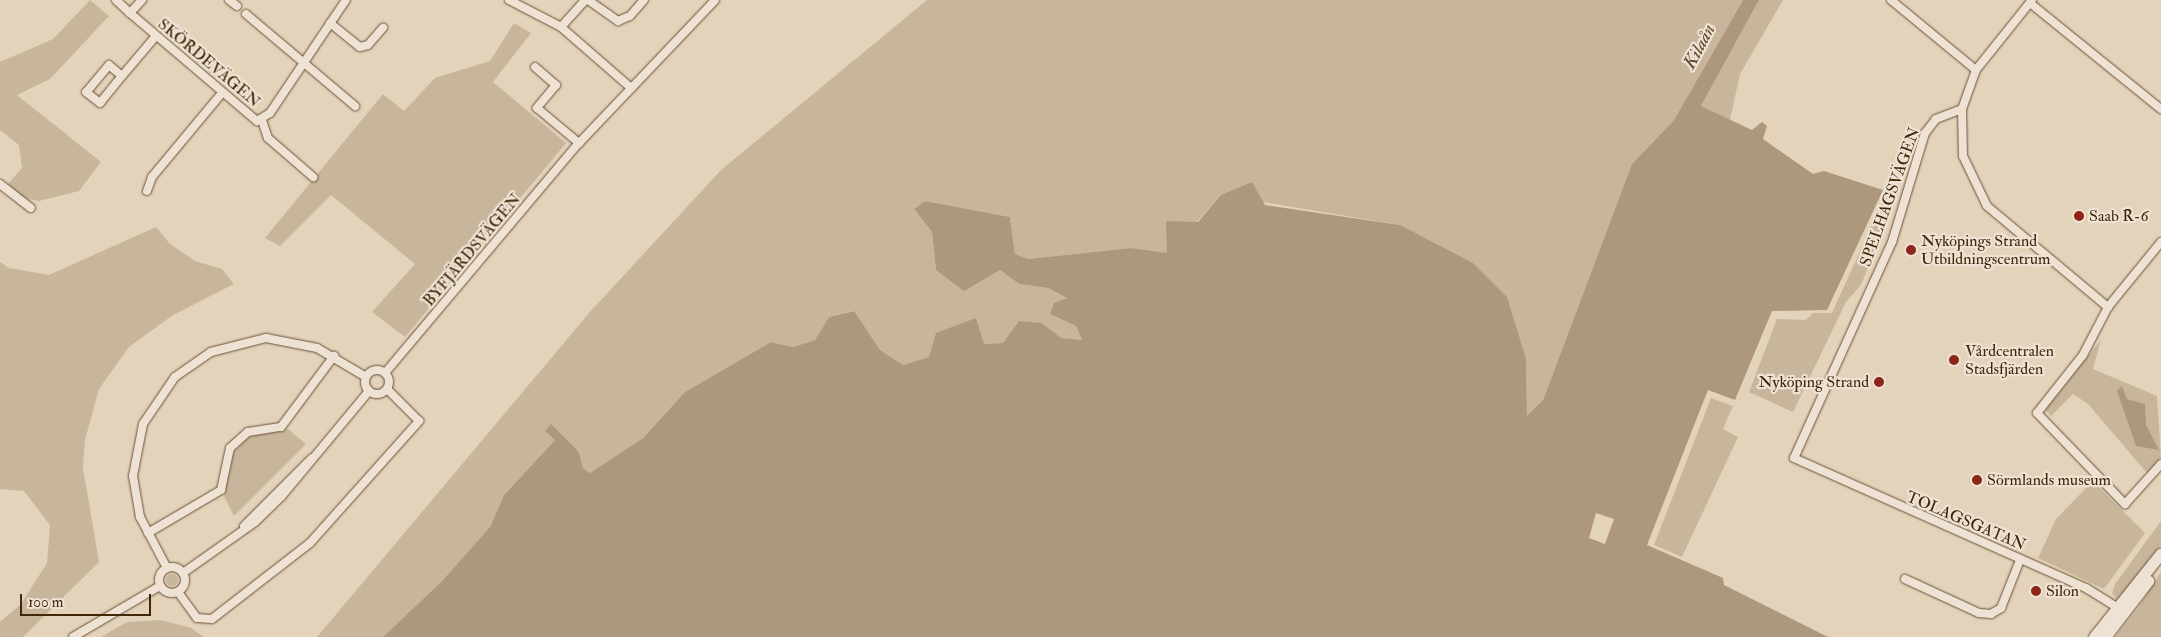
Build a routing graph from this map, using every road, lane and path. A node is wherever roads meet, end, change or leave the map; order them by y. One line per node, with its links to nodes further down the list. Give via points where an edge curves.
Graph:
1 (116, 0): 12 (street, SKÖRDEVÄGEN)
2 (142, 0): 12 (street)
3 (229, 0): 11 (street)
4 (346, 0): 14 (street, SKÖRDEVÄGEN)
5 (509, 0): 15 (street)
6 (586, 0): 7 (street, via 618,21 630,16); 15 (street)
7 (644, 0)
8 (715, 0): 22 (street, BYFJÄRDSVÄGEN)
9 (1890, 0): 20 (street)
10 (2031, 2): 20 (street); 26 (street)
11 (237, 6)
12 (130, 13): 17 (street, SKÖRDEVÄGEN)
13 (246, 14): 18 (street)
14 (330, 24): 16 (street, via 360,47 368,45); 18 (street, SKÖRDEVÄGEN)
15 (561, 27): 22 (street)
16 (383, 28)
17 (155, 37): 21 (street); 23 (street, SKÖRDEVÄGEN)
18 (303, 62): 24 (street); 27 (street, SKÖRDEVÄGEN)
19 (535, 67): 28 (street, via 556,85 537,108)
20 (1976, 70): 25 (street)
21 (122, 76): 21 (street, via 109,65 86,92 100,103)
22 (630, 87): 28 (street, BYFJÄRDSVÄGEN)
23 (222, 94): 27 (street, SKÖRDEVÄGEN); 31 (street, via 152,177)
24 (355, 106)
25 (1962, 109): 34 (street, via 1963,156 1987,206); 40 (street, SPELHAGSVÄGEN, via 1936,118 1926,133 1892,242)
26 (2161, 109)
27 (262, 120): 29 (street, SKÖRDEVÄGEN, via 268,138)
28 (579, 143): 36 (street, BYFJÄRDSVÄGEN)
29 (314, 177)
30 (0, 184): 32 (street)
31 (147, 191)
32 (31, 208)
33 (2161, 242): 34 (street)
34 (2108, 307): 41 (street, via 2082,355 2037,413 2125,504)
35 (334, 356): 37 (street); 42 (street, via 281,427 258,428 234,443 225,458 221,490); 42 (street, via 287,340 248,340 211,352 175,377 151,408 137,442 134,491)
36 (385, 373): 37 (street, via 374,370); 38 (street)
37 (366, 376): 39 (street)
38 (386, 389): 39 (street, via 378,394); 50 (street, via 419,421 310,543 212,619 197,618)
39 (369, 391): 47 (street, via 281,497)
40 (1794, 458): 44 (street, TOLAGSGATAN)
41 (2161, 464)
42 (148, 533): 46 (street)
43 (2161, 553): 51 (main road)
44 (2020, 560): 48 (street, via 2001,608 1991,614 1979,613); 51 (street, TOLAGSGATAN, via 2086,588)
45 (2161, 562): 51 (main road)
46 (167, 568): 47 (street); 49 (street, via 160,574)
47 (184, 573): 50 (street, via 184,585)
48 (1904, 579)
49 (160, 586): 50 (street, via 168,593); 52 (street)
50 (178, 592)
51 (2121, 610): 53 (main road); 54 (main road)
52 (73, 637)
53 (2094, 637)
54 (2105, 637)

